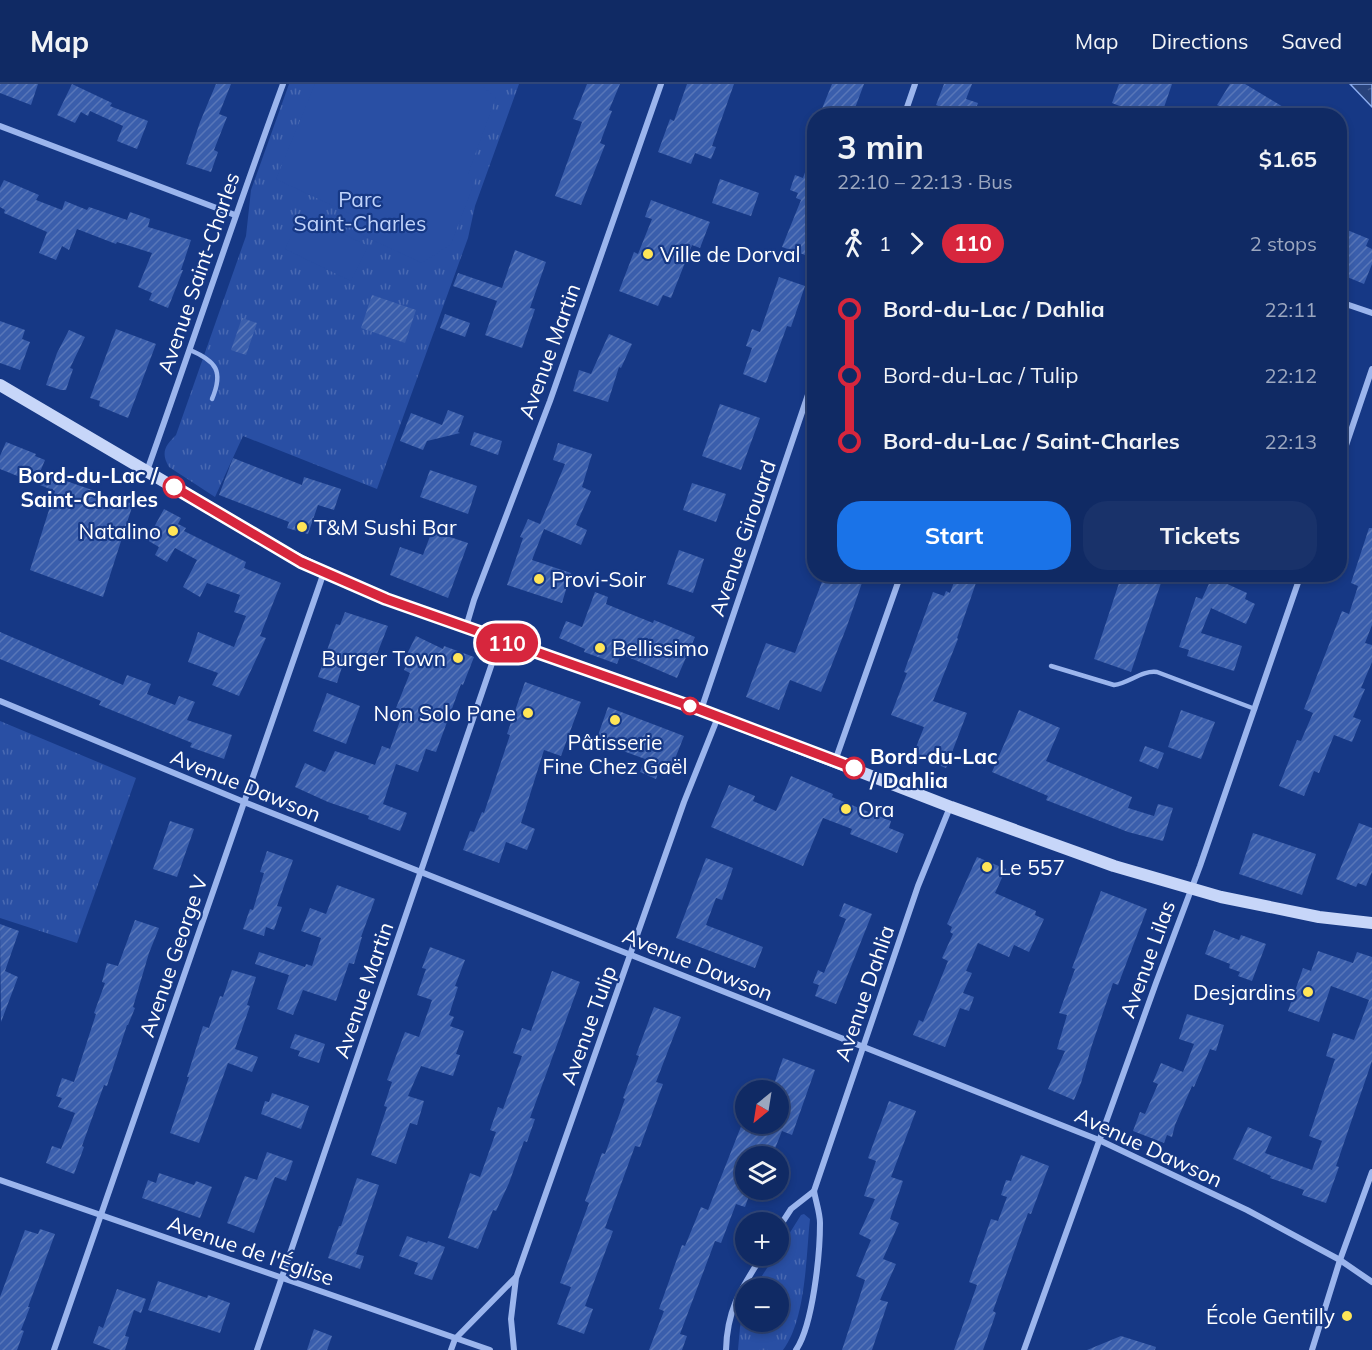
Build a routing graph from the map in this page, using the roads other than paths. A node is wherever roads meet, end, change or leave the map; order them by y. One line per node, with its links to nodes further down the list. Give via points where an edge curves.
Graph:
1 (283, 84): 6 (street, Avenue Saint-Charles)
2 (661, 84): 19 (street, Avenue Martin)
3 (915, 84): 4 (street)
4 (907, 108)
5 (0, 126): 6 (street)
6 (235, 215): 9 (street, Avenue Saint-Charles)
7 (1347, 304): 8 (street)
8 (1372, 313)
9 (190, 350): 13 (lane, via 212,360 217,378); 15 (street, Avenue Saint-Charles)
10 (1372, 369): 14 (street)
11 (0, 385): 15 (street)
12 (807, 398): 24 (street, Avenue Girouard)
13 (212, 399)
14 (1347, 437)
15 (146, 472): 16 (street)
16 (324, 572): 19 (street); 27 (street, Avenue George V)
17 (898, 582): 26 (street)
18 (1298, 582): 23 (street, Avenue Lilas)
19 (466, 628): 20 (street)
20 (500, 640): 24 (street); 29 (street, Avenue Martin)
21 (1051, 666): 23 (lane, via 1114,685 1146,672 1157,672)
22 (0, 701): 27 (street, Avenue Dawson)
23 (1255, 709): 30 (street, Avenue Lilas)
24 (701, 710): 25 (street)
25 (718, 716): 26 (street); 32 (street, Avenue Tulip)
26 (835, 761): 28 (street)
27 (244, 802): 29 (street, Avenue Dawson); 39 (street, Avenue George V)
28 (951, 807): 30 (street, via 1132,873); 33 (street, Avenue Dahlia, via 918,886)
29 (421, 872): 32 (street, Avenue Dawson); 43 (street, Avenue Martin)
30 (1191, 889): 31 (street, via 1319,917); 34 (street, Avenue Lilas)
31 (1372, 923)
32 (631, 954): 33 (street, Avenue Dawson); 42 (street, Avenue Tulip)
33 (864, 1048): 34 (street, Avenue Dawson); 37 (street, Avenue Dahlia)
34 (1099, 1140): 40 (street, Avenue Dawson); 53 (street, Avenue Lilas)
35 (1372, 1172): 40 (street)
36 (0, 1180): 39 (street, Avenue de l'Église)
37 (814, 1191): 38 (street); 52 (street, via 820,1221 815,1271 808,1319)
38 (789, 1212)
39 (100, 1214): 43 (street, Avenue de l'Église); 46 (street, Avenue George V)
40 (1340, 1260): 44 (street, Avenue Dawson); 54 (street)
41 (756, 1266): 51 (street, via 731,1312)
42 (516, 1278): 45 (street, Avenue Tulip); 50 (street, Avenue Tulip)
43 (281, 1279): 45 (street, Avenue de l'Église); 47 (street, Avenue Martin)
44 (1372, 1282)
45 (455, 1339): 48 (street, Avenue Tulip); 49 (street, Avenue de l'Église)
46 (54, 1350)
47 (256, 1350)
48 (451, 1350)
49 (490, 1350)
50 (514, 1350)
51 (726, 1350)
52 (796, 1350)
53 (1024, 1350)
54 (1312, 1350)

